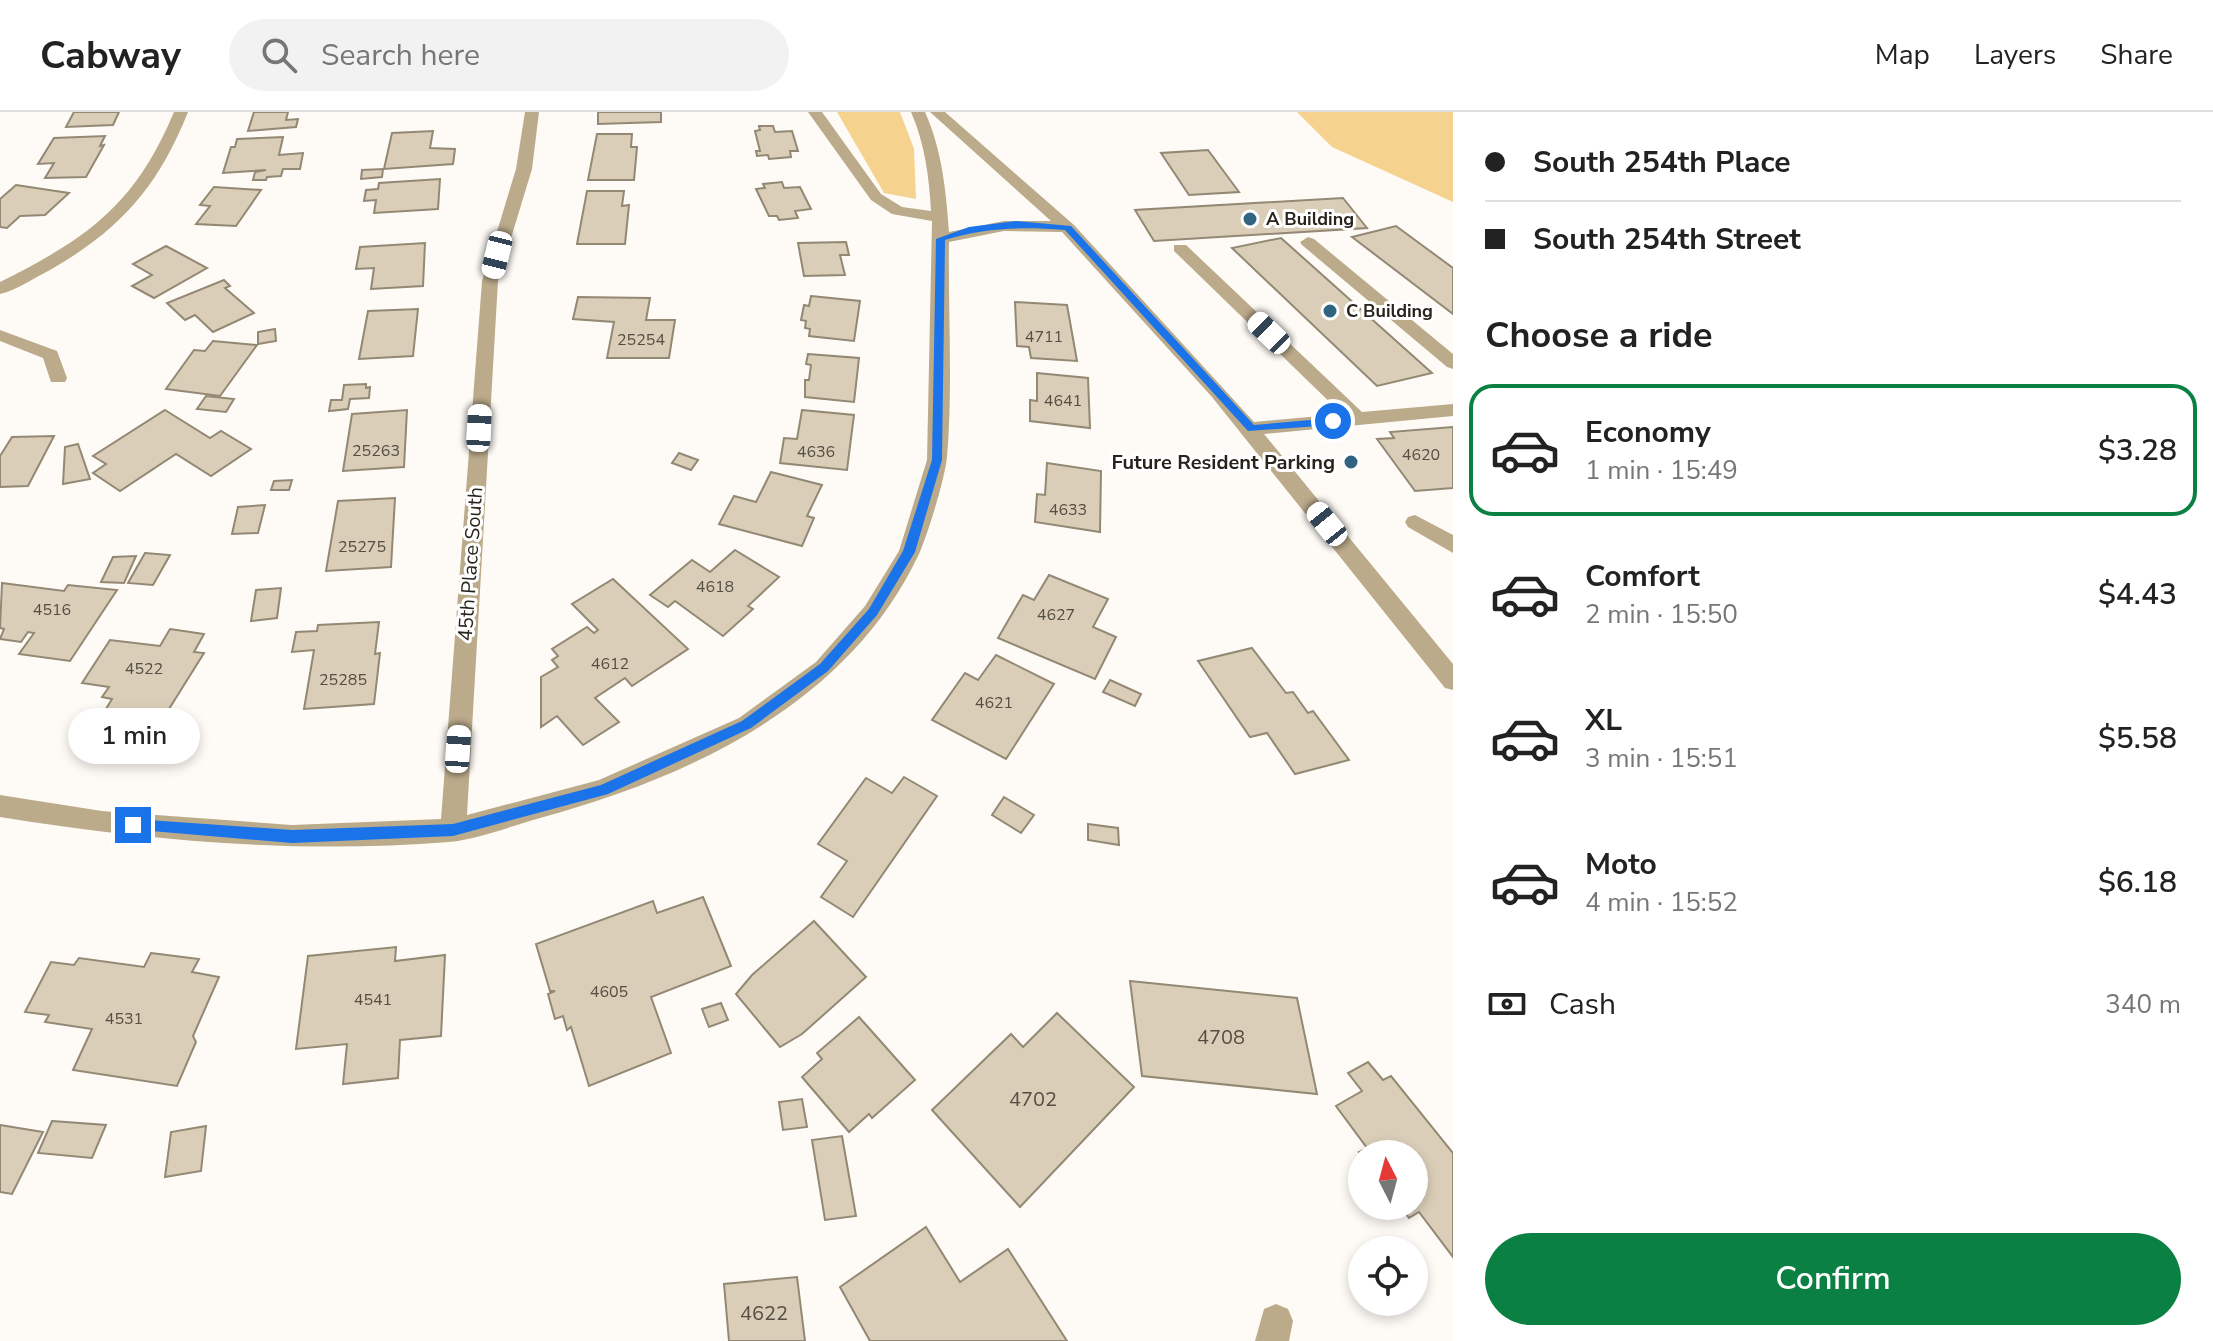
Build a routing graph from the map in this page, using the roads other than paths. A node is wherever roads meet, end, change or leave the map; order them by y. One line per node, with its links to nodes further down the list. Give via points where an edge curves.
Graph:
1 (181, 112): 10 (street, via 168,147 118,217 66,256)
2 (532, 112): 21 (street, 45th Place South, via 524,169 490,281)
3 (815, 112): 6 (street, via 876,197)
4 (918, 112): 6 (street, via 937,178)
5 (937, 112): 7 (street)
6 (940, 228): 7 (street); 21 (street, via 937,460 909,552 873,612 824,668 747,725 603,790)
7 (1068, 228): 16 (street)
8 (1308, 242): 12 (street)
9 (1180, 248): 15 (street)
10 (0, 289)
11 (0, 335): 13 (street, via 51,355)
12 (1453, 363)
13 (58, 378)
14 (1453, 410): 15 (street)
15 (1358, 419): 16 (street)
16 (1252, 429): 19 (street)
17 (1415, 522): 18 (street)
18 (1453, 545)
19 (1453, 681)
20 (0, 806): 21 (street, via 102,822 292,836)
21 (453, 830)

